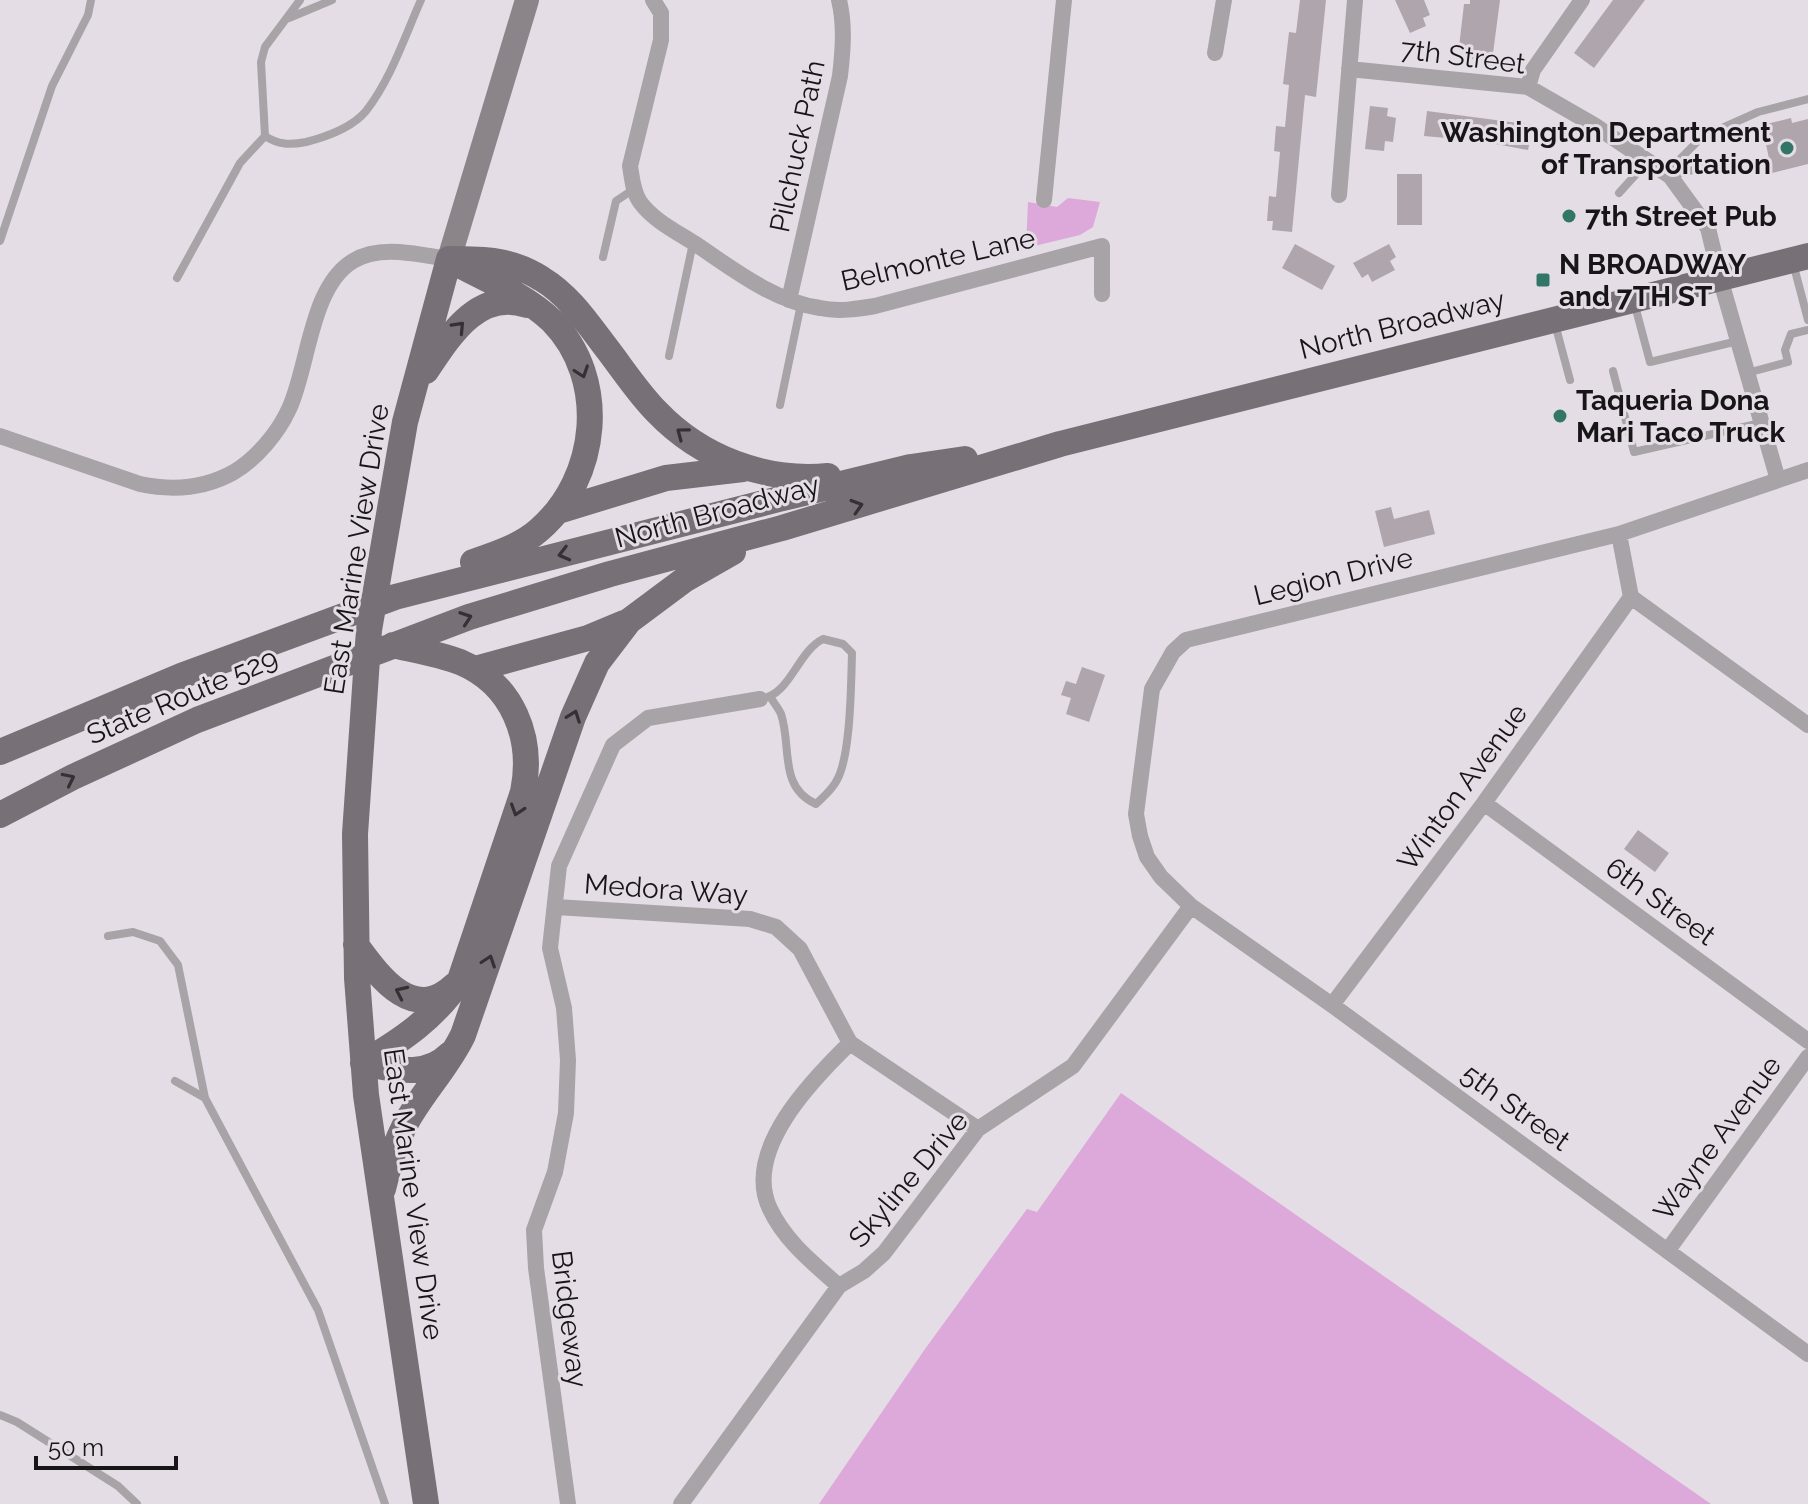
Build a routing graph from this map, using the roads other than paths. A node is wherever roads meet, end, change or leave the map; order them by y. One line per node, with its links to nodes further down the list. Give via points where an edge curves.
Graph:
1 (91, 0): 25 (lane, via 52,86)
2 (300, 0): 12 (lane)
3 (332, 0): 12 (lane)
4 (421, 0): 17 (lane, via 364,113 326,137 293,144)
5 (527, 0): 29 (main road, East Marine View Drive)
6 (653, 0): 21 (street, via 661,13 661,40 630,166)
7 (839, 0): 34 (street, Pilchuck Path, via 844,47 840,76)
8 (1064, 0): 24 (street)
9 (1224, 0): 13 (street)
10 (1355, 0): 14 (street)
11 (1582, 0): 15 (street, via 1533,70)
12 (289, 18): 17 (lane, via 265,47 261,62)
13 (1215, 53)
14 (1349, 69): 15 (street, 7th Street); 23 (street)
15 (1528, 87): 18 (street, 7th Street)
16 (1808, 99): 20 (lane, via 1758,112 1702,137)
17 (265, 136): 30 (lane, via 240,163)
18 (1648, 161): 20 (street, 7th Street); 22 (lane)
19 (1726, 161): 20 (lane)
20 (1668, 175): 31 (street, 7th Street, via 1708,228)
21 (635, 189): 26 (street, Belmonte Lane, via 657,219); 27 (lane, via 616,201)
22 (1619, 193)
23 (1339, 195)
24 (1044, 200)
25 (0, 241)
26 (694, 243): 34 (street, Belmonte Lane); 40 (lane)
27 (603, 257)
28 (1800, 258): 31 (main road, North Broadway); 37 (lane)
29 (449, 259): 35 (main road); 44 (main road, East Marine View Drive); 47 (street, via 397,252 369,254 352,262 324,297 289,409 271,439 219,481 163,489); 50 (main road, one-way to 29, via 707,451 657,413 575,306 541,278 494,259)
30 (177, 278)
31 (1720, 278): 33 (main road, North Broadway); 39 (street, 7th Street)
32 (1102, 294): 34 (street, Belmonte Lane, via 1102,246 875,306 821,309)
33 (1633, 300): 36 (main road, North Broadway); 39 (lane, via 1650,362)
34 (795, 302): 45 (lane)
35 (538, 309): 44 (main road, one-way to 35, via 456,328 473,313 500,302); 53 (main road, one-way to 53, via 575,352 591,413 582,468)
36 (1553, 319): 43 (lane); 48 (main road, North Broadway)
37 (1808, 320)
38 (1808, 330): 42 (lane, via 1791,334 1786,342 1788,362)
39 (1738, 341): 42 (street, 7th Street)
40 (669, 356)
41 (1613, 371): 46 (lane, via 1634,452)
42 (1747, 373): 46 (street, 7th Street)
43 (1570, 380)
44 (413, 389): 69 (main road, East Marine View Drive, via 369,630 357,775)
45 (780, 405)
46 (1761, 423): 52 (street, 7th Street)
47 (0, 436)
48 (1060, 444): 49 (main road, North Broadway); 54 (main road, North Broadway, one-way to 48)
49 (911, 467): 50 (main road, via 817,477); 56 (main road, North Broadway, one-way to 56)
50 (750, 469): 53 (main road, via 666,478)
51 (1808, 470): 52 (street, Legion Drive)
52 (1778, 480): 55 (street, Legion Drive)
53 (558, 511): 56 (main road, via 509,549)
54 (782, 528): 58 (main road, via 693,574); 59 (main road, North Broadway, one-way to 54, via 596,578)
55 (1619, 534): 57 (street); 66 (street, Legion Drive, via 1186,640 1152,689 1136,814 1147,857)
56 (395, 597): 63 (main road, State Route 529)
57 (1631, 597): 62 (street); 64 (street, Winton Avenue)
58 (629, 621): 60 (main road, via 588,638); 72 (main road, one-way to 58, via 581,697 605,650)
59 (393, 645): 60 (main road); 65 (main road, State Route 529, one-way to 59, via 197,720)
60 (475, 669): 70 (main road, one-way to 70, via 513,709 527,762 523,792)
61 (765, 698): 61 (lane, via 782,687 813,644 823,639 843,644 852,653 839,777 816,804 802,797 791,778 781,714); 67 (street, Bridgeway, via 648,718 613,745 559,866)
62 (1808, 725)
63 (0, 752)
64 (1484, 803): 71 (street, Winton Avenue); 73 (street, 6th Street)
65 (0, 815)
66 (1191, 906): 71 (street, 5th Street); 79 (street, Skyline Drive, via 1073,1066)
67 (556, 907): 74 (street, Medora Way, via 750,919 776,927 800,949); 88 (street, Bridgeway, via 550,948 564,1008 566,1113 555,1172 534,1230)
68 (108, 936): 78 (lane, via 133,932 160,941 178,965)
69 (356, 945): 70 (main road, one-way to 69, via 436,997 406,997 384,983); 76 (main road, East Marine View Drive)
70 (460, 980): 76 (main road, via 425,1023)
71 (1332, 1005): 81 (street, 5th Street)
72 (463, 1035): 76 (main road, via 444,1060 427,1069); 80 (main road, via 405,1123)
73 (1808, 1041)
74 (850, 1043): 79 (street, Medora Way); 82 (street, via 817,1075 773,1137 764,1168 769,1208 782,1229)
75 (1808, 1057): 81 (street, Wayne Avenue)
76 (363, 1063): 80 (main road, East Marine View Drive)
77 (175, 1081): 78 (lane)
78 (205, 1098): 86 (lane, via 318,1310)
79 (978, 1129): 82 (street, Skyline Drive, via 884,1253)
80 (380, 1200): 87 (main road, East Marine View Drive)
81 (1668, 1250): 83 (street, 5th Street)
82 (839, 1286): 89 (street, Skyline Drive)
83 (1808, 1354)
84 (0, 1415): 85 (lane, via 118,1486)
85 (137, 1504)
86 (385, 1504)
87 (426, 1504)
88 (568, 1504)
89 (681, 1504)

